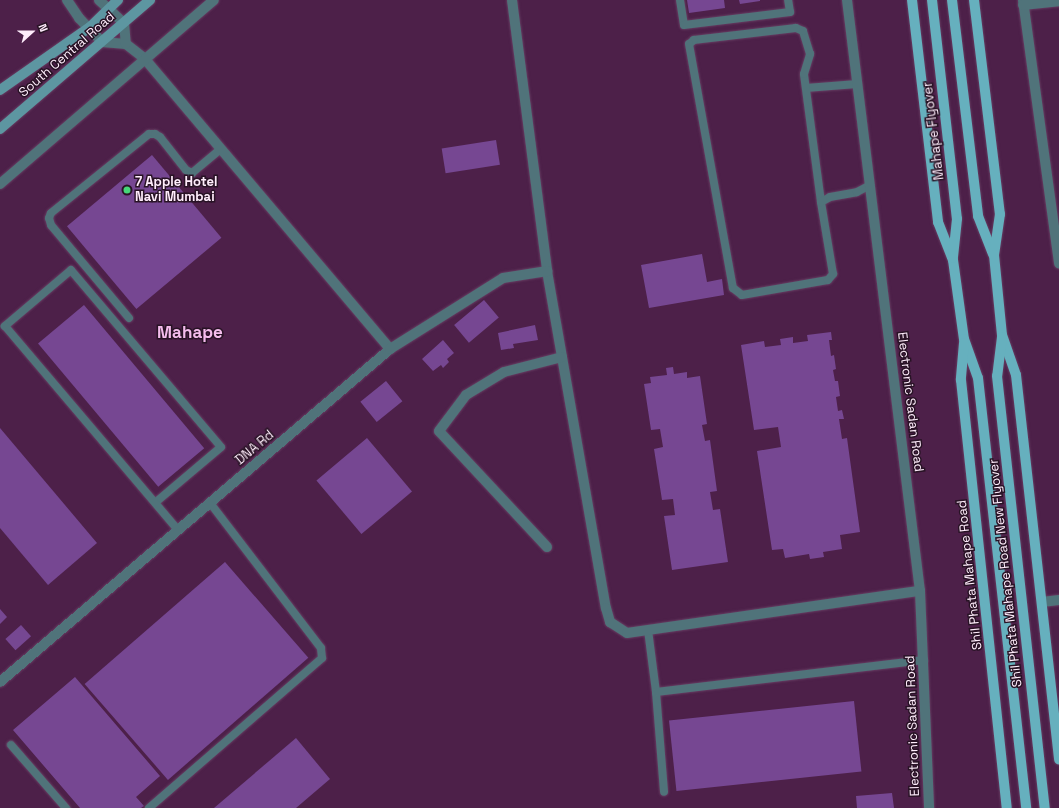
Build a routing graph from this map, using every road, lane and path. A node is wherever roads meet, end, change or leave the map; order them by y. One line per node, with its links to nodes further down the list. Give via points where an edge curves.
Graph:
1 (67, 0): 18 (street)
2 (99, 0): 16 (street)
3 (118, 0): 16 (main road, South Central Road)
4 (150, 0): 17 (main road, South Central Road)
5 (214, 0): 21 (street)
6 (512, 0): 34 (street)
7 (680, 0): 8 (lane, via 684,25 790,12)
8 (788, 0)
9 (847, 0): 22 (street, Electronic Sadan Road)
10 (912, 0): 32 (main road, via 938,222)
11 (932, 0): 32 (main road, Mahape Flyover, via 957,219)
12 (952, 0): 31 (main road, via 978,216)
13 (974, 0): 31 (main road, via 1000,214)
14 (1059, 1): 15 (street)
15 (1023, 3): 30 (street)
16 (108, 8): 17 (street); 18 (main road, South Central Road)
17 (124, 23): 19 (main road, South Central Road); 20 (street)
18 (90, 27): 19 (street); 24 (main road, South Central Road)
19 (102, 42): 20 (street); 25 (main road, South Central Road)
20 (126, 44): 21 (street)
21 (145, 59): 26 (street); 27 (street)
22 (857, 84): 23 (lane); 28 (street, Electronic Sadan Road)
23 (806, 88): 29 (lane); 29 (lane, via 804,74 810,54 803,31 796,28 694,40 689,44 733,288 742,296 828,280 833,274)
24 (0, 90)
25 (0, 129)
26 (221, 149): 35 (lane, via 192,173 186,170 160,137 149,134 51,213 50,225); 38 (street)
27 (0, 184)
28 (870, 185): 29 (lane, via 857,192 830,197); 44 (street, Electronic Sadan Road)
29 (821, 202)
30 (1056, 220): 33 (street)
31 (994, 255): 36 (main road)
32 (953, 260): 37 (main road)
33 (1059, 264)
34 (547, 272): 38 (street, DNA Rd, via 503,278); 39 (street)
35 (129, 318)
36 (1002, 335): 46 (main road, via 1016,374); 59 (main road, Shil Phata Mahape Road New Flyover, via 997,376)
37 (964, 339): 57 (main road, Shil Phata Mahape Road, via 961,380); 58 (main road, Shil Phata Mahape Road New Flyover, via 978,378)
38 (390, 349): 41 (street, DNA Rd)
39 (562, 357): 43 (street, via 504,372 466,395 439,431); 47 (street, via 610,622 627,633)
40 (156, 502): 40 (lane, via 6,326 71,270 221,447); 42 (lane)
41 (210, 503): 42 (street, DNA Rd); 55 (lane, via 321,648 322,658)
42 (178, 530): 49 (street, DNA Rd)
43 (547, 547)
44 (920, 591): 47 (street); 48 (street, Electronic Sadan Road)
45 (1059, 600): 46 (street)
46 (1042, 602): 52 (main road)
47 (648, 630): 50 (lane)
48 (924, 660): 50 (lane); 56 (street, Electronic Sadan Road)
49 (0, 682)
50 (656, 692): 53 (lane)
51 (11, 745): 54 (lane)
52 (1059, 760)
53 (664, 792)
54 (66, 808)
55 (148, 808)
56 (929, 808)
57 (1007, 808)
58 (1026, 808)
59 (1045, 808)

